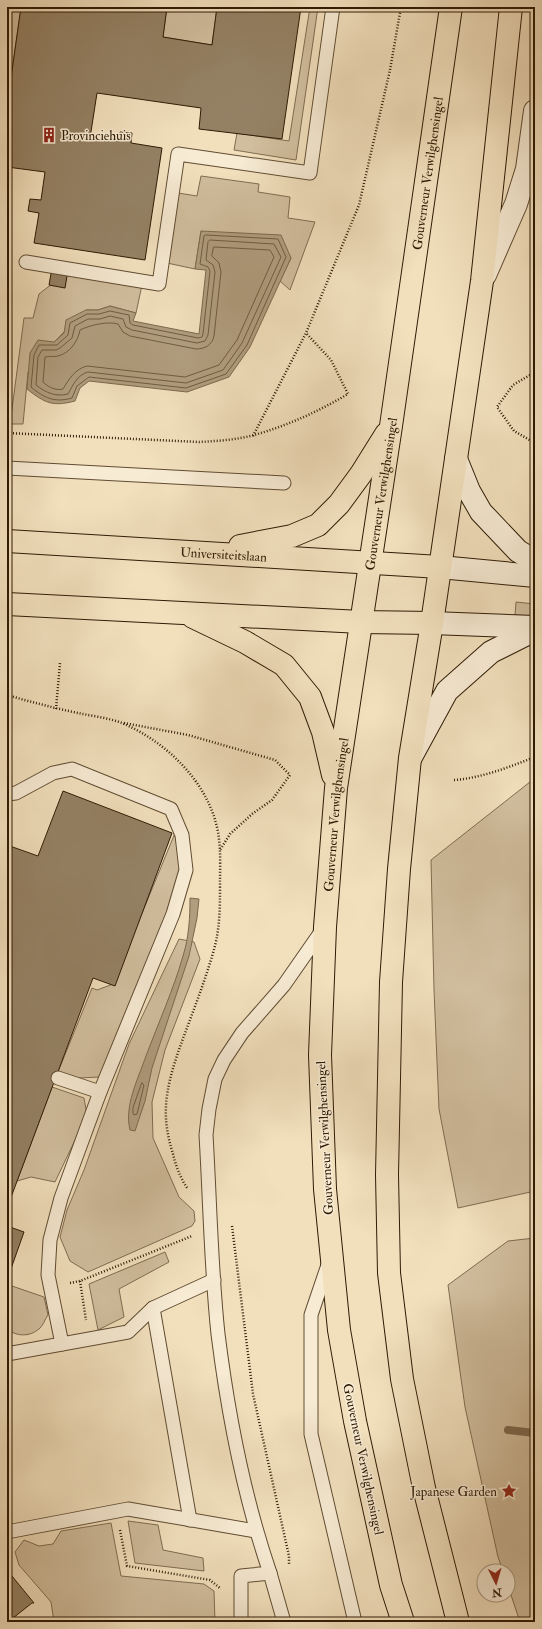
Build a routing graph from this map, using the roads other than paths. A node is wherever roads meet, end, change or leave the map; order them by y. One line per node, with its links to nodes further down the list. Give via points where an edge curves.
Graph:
1 (334, 7): 5 (lane, via 310,173 178,154 159,284)
2 (451, 7): 7 (highway, Gouverneur Verwilghensingel)
3 (511, 7): 6 (highway)
4 (535, 111): 6 (main road, via 525,176 516,204)
5 (26, 262)
6 (482, 281): 8 (highway)
7 (391, 426): 12 (highway, via 339,504 318,525 292,536); 14 (highway, Gouverneur Verwilghensingel)
8 (456, 459): 13 (main road, via 481,512 518,551); 15 (highway)
9 (7, 468): 10 (lane)
10 (284, 483)
11 (7, 541): 12 (highway, Universiteitslaan)
12 (209, 552): 14 (highway, Universiteitslaan)
13 (535, 561)
14 (370, 563): 15 (highway, Universiteitslaan); 19 (highway, Gouverneur Verwilghensingel)
15 (440, 567): 16 (main road); 20 (highway)
16 (535, 576)
17 (7, 604): 18 (highway)
18 (185, 612): 19 (highway); 24 (highway, via 284,665 310,697 324,732)
19 (361, 622): 20 (highway); 24 (highway, Gouverneur Verwilghensingel)
20 (432, 623): 21 (main road); 23 (highway)
21 (535, 627)
22 (535, 630): 23 (main road, via 491,652 447,691)
23 (410, 758): 42 (highway, via 398,869 391,982 387,1175 389,1273 402,1379 424,1488)
24 (336, 788): 26 (highway, Gouverneur Verwilghensingel)
25 (7, 794): 28 (lane, via 53,773 72,769 171,809 182,835 186,870 173,914)
26 (325, 927): 29 (highway, Gouverneur Verwilghensingel, via 320,1055 324,1189); 30 (lane, via 284,985 242,1034 224,1060 215,1079 208,1109 206,1135)
27 (58, 1078): 28 (lane)
28 (100, 1092): 32 (lane, via 61,1198 50,1240 48,1275)
29 (330, 1257): 40 (lane, via 311,1315 311,1434); 41 (highway, Gouverneur Verwilghensingel, via 339,1330 355,1421 390,1586)
30 (214, 1280): 31 (lane); 35 (lane, via 218,1334 225,1378)
31 (153, 1308): 32 (lane, via 128,1332); 34 (lane)
32 (62, 1344): 33 (lane)
33 (7, 1354)
34 (190, 1520): 35 (lane); 36 (lane, via 128,1509)
35 (256, 1531): 37 (lane)
36 (7, 1532)
37 (270, 1573): 38 (lane, via 241,1576); 39 (lane)
38 (241, 1622)
39 (284, 1622)
40 (355, 1622)
41 (403, 1622)
42 (458, 1622)

